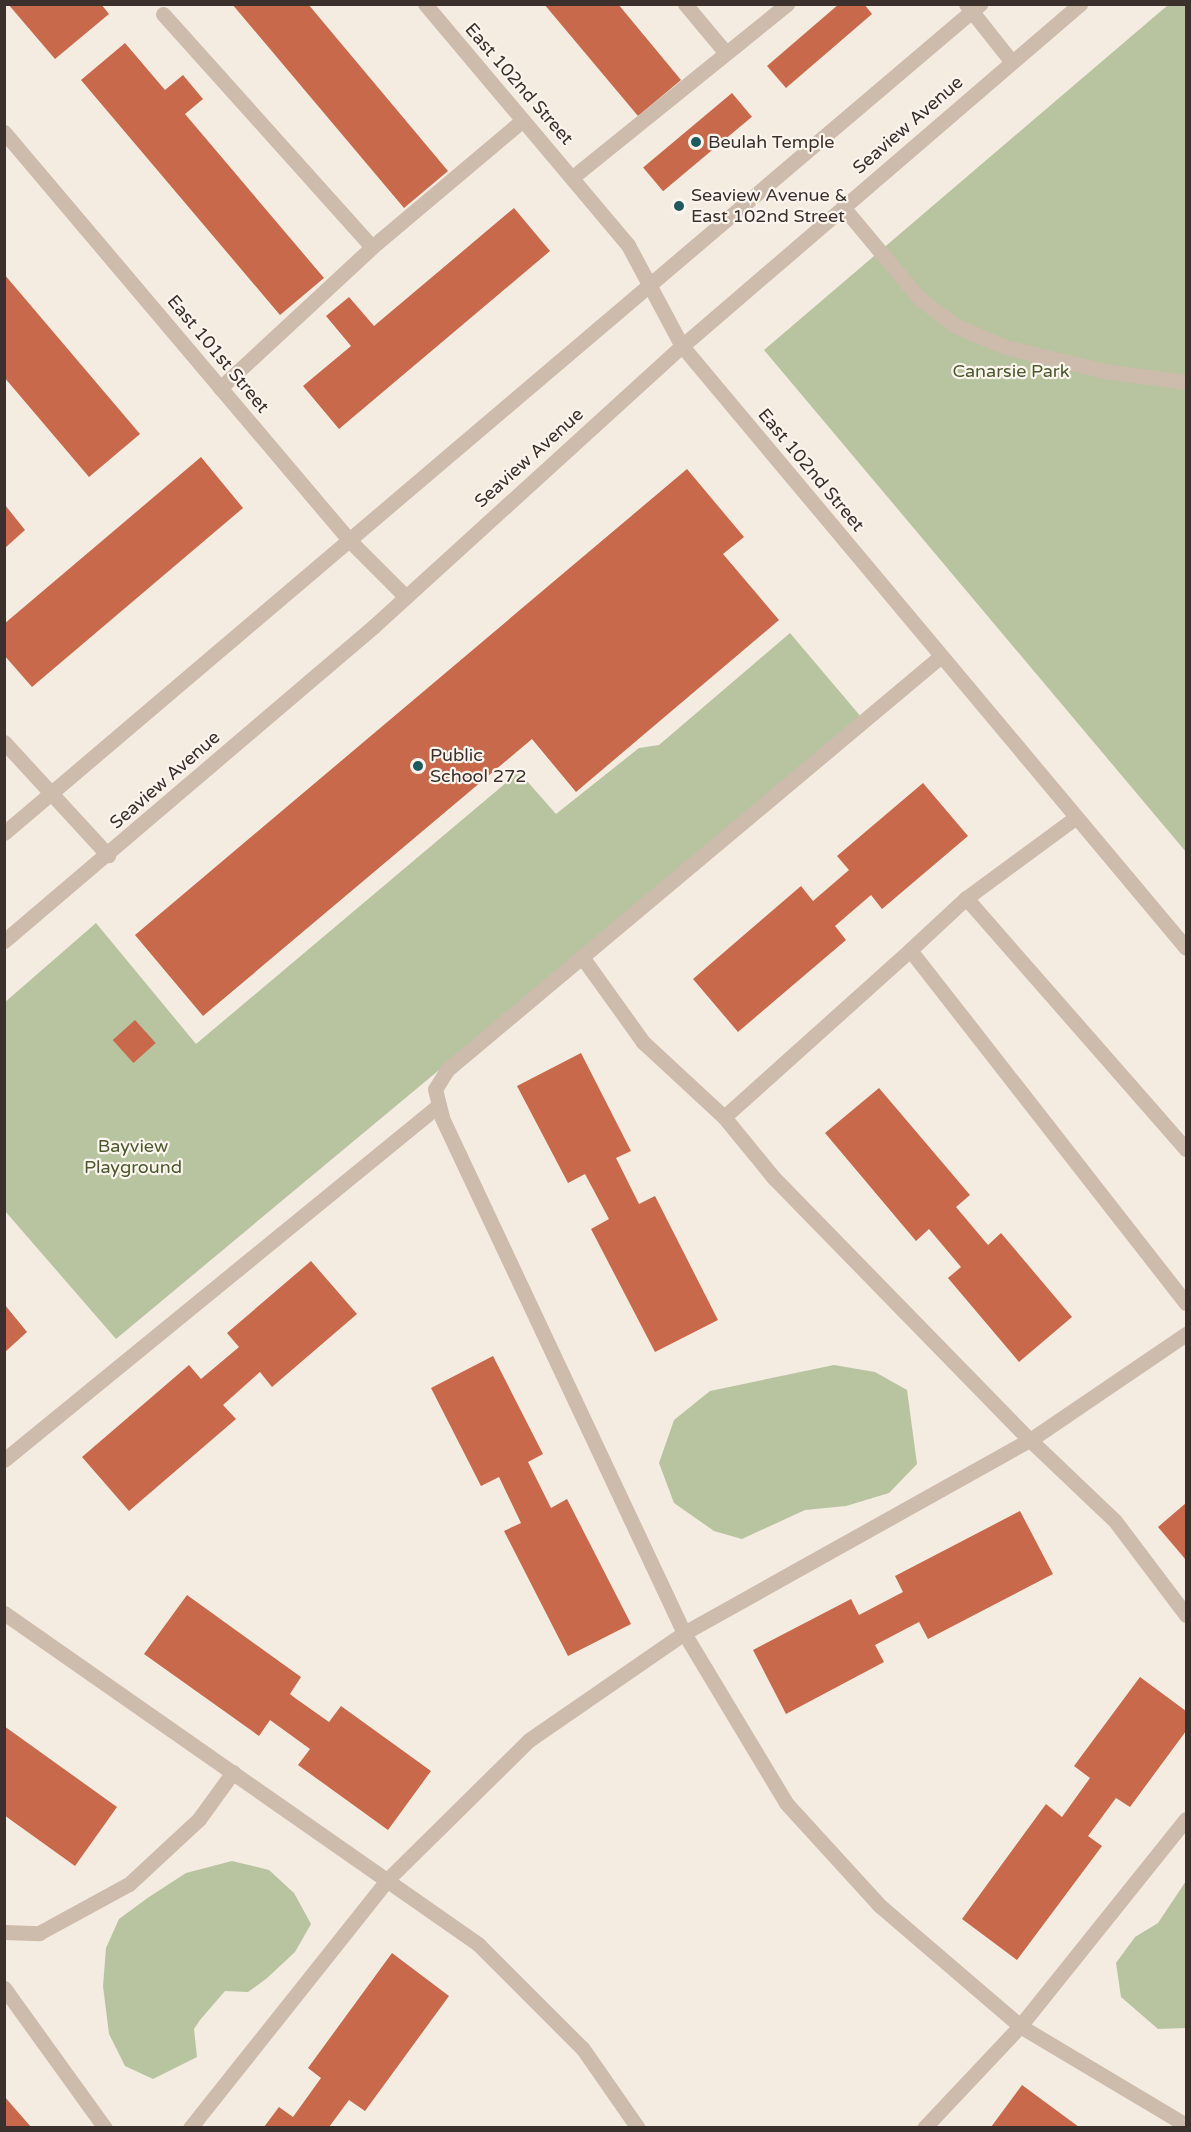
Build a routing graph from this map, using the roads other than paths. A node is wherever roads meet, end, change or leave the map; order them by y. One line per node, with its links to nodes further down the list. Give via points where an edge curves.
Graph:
1 (425, 4): 9 (street, East 102nd Street)
2 (685, 4): 7 (street)
3 (787, 4): 7 (street)
4 (1080, 4): 8 (street, Seaview Avenue)
5 (973, 7): 8 (street); 14 (street)
6 (163, 14): 13 (street)
7 (726, 53): 11 (street)
8 (1012, 62): 12 (street, Seaview Avenue)
9 (523, 120): 11 (street, East 102nd Street); 13 (street)
10 (4, 132): 17 (street, East 101st Street)
11 (574, 176): 14 (street, East 102nd Street, via 628,245)
12 (843, 207): 15 (street, Seaview Avenue); 16 (street, via 920,299 956,326 1005,347 1104,371)
13 (372, 247): 17 (street)
14 (649, 289): 15 (street, East 102nd Street); 18 (street)
15 (681, 346): 19 (street, Seaview Avenue); 20 (street, East 102nd Street)
16 (1186, 382)
17 (220, 388): 18 (street, East 101st Street)
18 (350, 541): 19 (street, East 101st Street); 22 (street)
19 (406, 597): 25 (street, Seaview Avenue)
20 (941, 656): 23 (street, East 102nd Street); 30 (street)
21 (4, 742): 22 (street)
22 (49, 795): 24 (street); 25 (street)
23 (1075, 818): 26 (street); 28 (street, East 102nd Street)
24 (4, 833)
25 (108, 855): 27 (street, Seaview Avenue)
26 (966, 898): 29 (street); 33 (street)
27 (4, 941)
28 (1186, 948)
29 (910, 950): 32 (street); 34 (street)
30 (582, 957): 31 (street, via 447,1070 435,1089); 32 (street, via 643,1042)
31 (439, 1105): 37 (street); 40 (street)
32 (724, 1117): 36 (street, via 774,1178)
33 (1186, 1149)
34 (1186, 1304)
35 (1186, 1334): 36 (street)
36 (1030, 1440): 39 (street, via 1115,1521); 40 (street)
37 (4, 1460)
38 (4, 1613): 41 (street)
39 (1186, 1615)
40 (684, 1633): 43 (street, via 529,1740); 46 (street, via 786,1803 879,1905)
41 (234, 1772): 43 (street); 44 (street, via 199,1819 129,1884 39,1933)
42 (1186, 1820): 46 (street)
43 (387, 1880): 49 (street); 50 (street, via 478,1944 583,2049)
44 (4, 1932)
45 (4, 1988): 48 (street)
46 (1020, 2026): 47 (street); 51 (street)
47 (1186, 2125)
48 (105, 2127)
49 (190, 2127)
50 (638, 2127)
51 (924, 2127)

